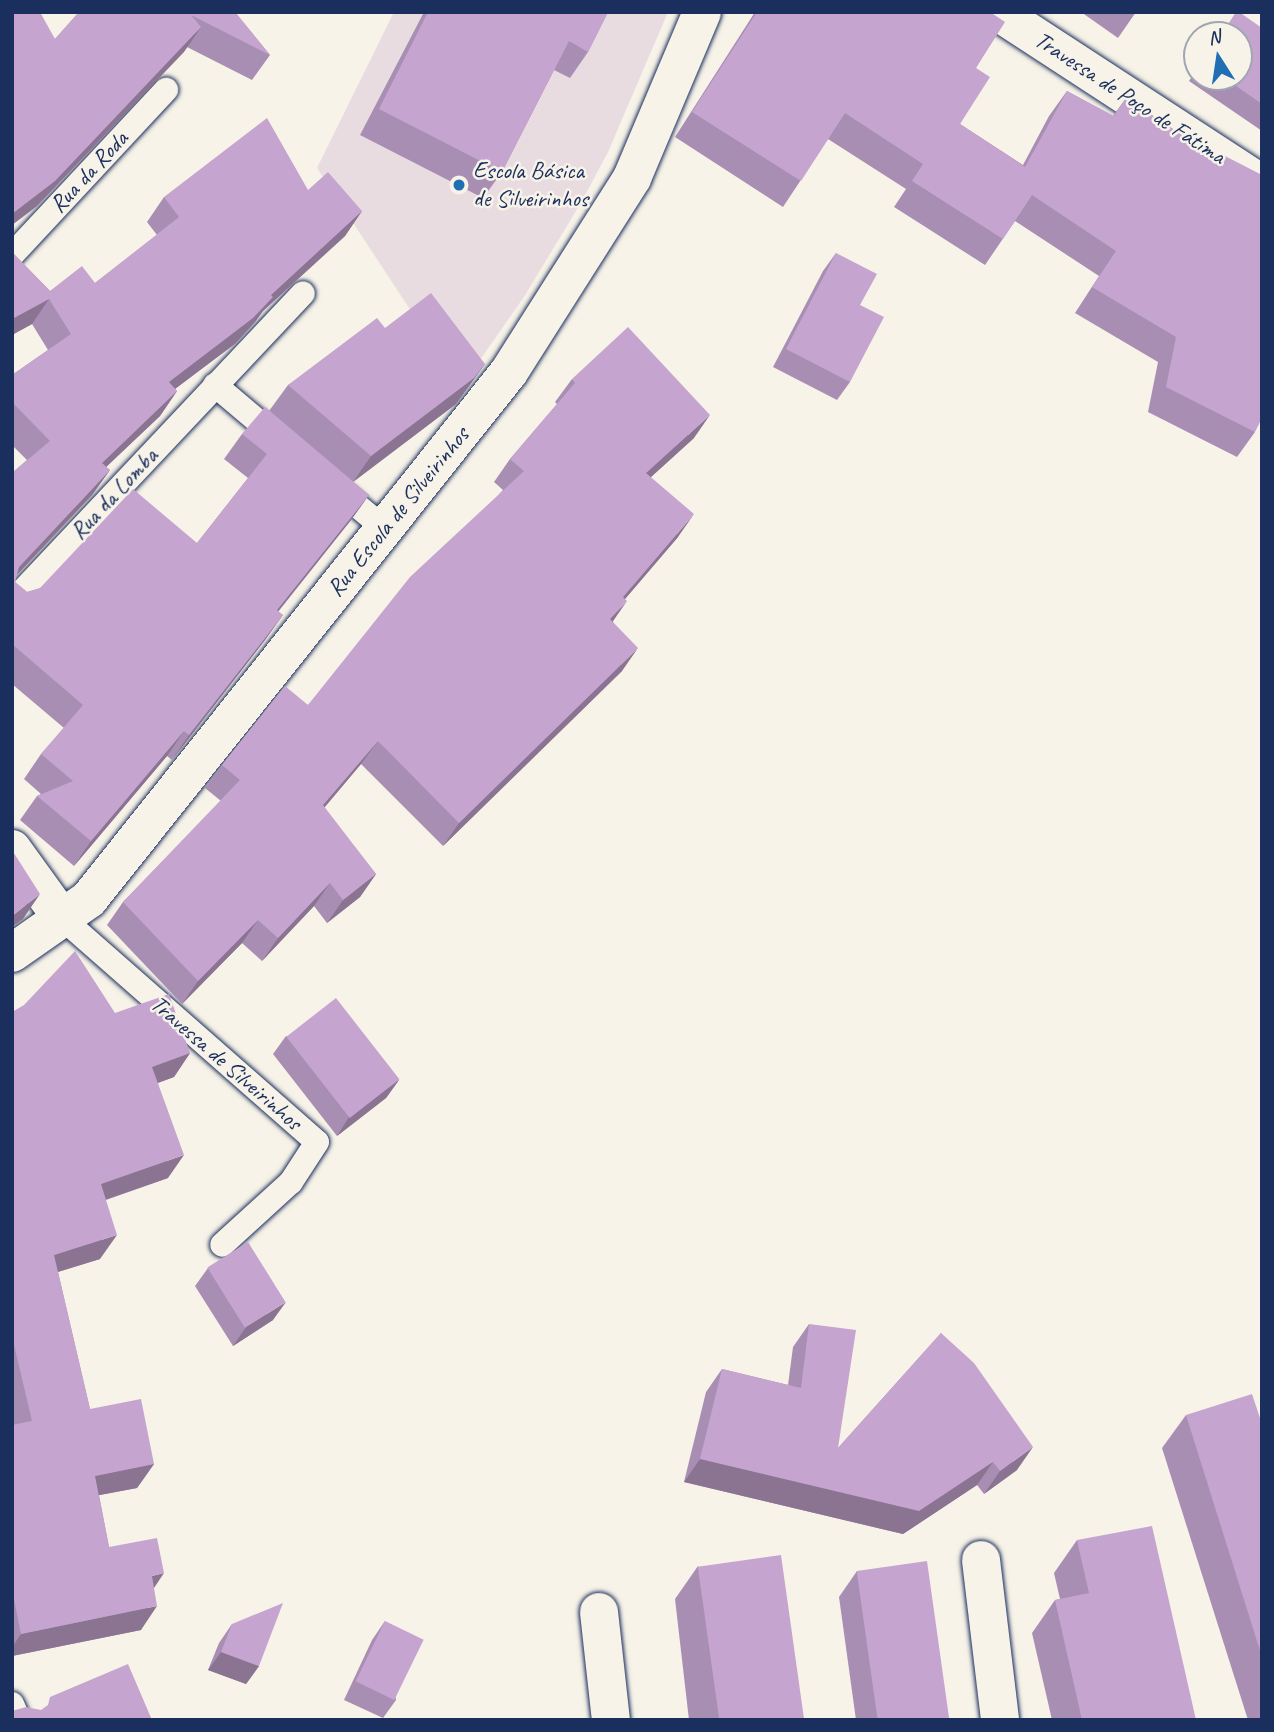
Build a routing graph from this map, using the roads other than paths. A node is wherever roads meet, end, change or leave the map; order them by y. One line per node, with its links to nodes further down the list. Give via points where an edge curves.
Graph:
1 (702, 12): 10 (street, Rua Escola de Silveirinhos, via 632,178 509,372)
2 (998, 12): 4 (street, Travessa de Poço de Fátima)
3 (166, 90): 5 (lane, Rua da Roda)
4 (1262, 184)
5 (12, 255)
6 (303, 293): 7 (lane, Rua da Lomba)
7 (215, 386): 8 (lane); 11 (lane, Rua da Lomba)
8 (300, 457)
9 (321, 475): 10 (lane)
10 (385, 528): 13 (street, Rua Escola de Silveirinhos, via 89,899)
11 (12, 602)
12 (12, 849): 13 (street)
13 (62, 918): 14 (street, Rua Escola de Silveirinhos); 15 (lane, Travessa de Silveirinhos, via 317,1142 291,1182)
14 (12, 953)
15 (222, 1245)
16 (981, 1560): 21 (street)
17 (599, 1612): 20 (street)
18 (12, 1704): 19 (lane)
19 (19, 1720)
20 (611, 1720)
21 (1000, 1720)

